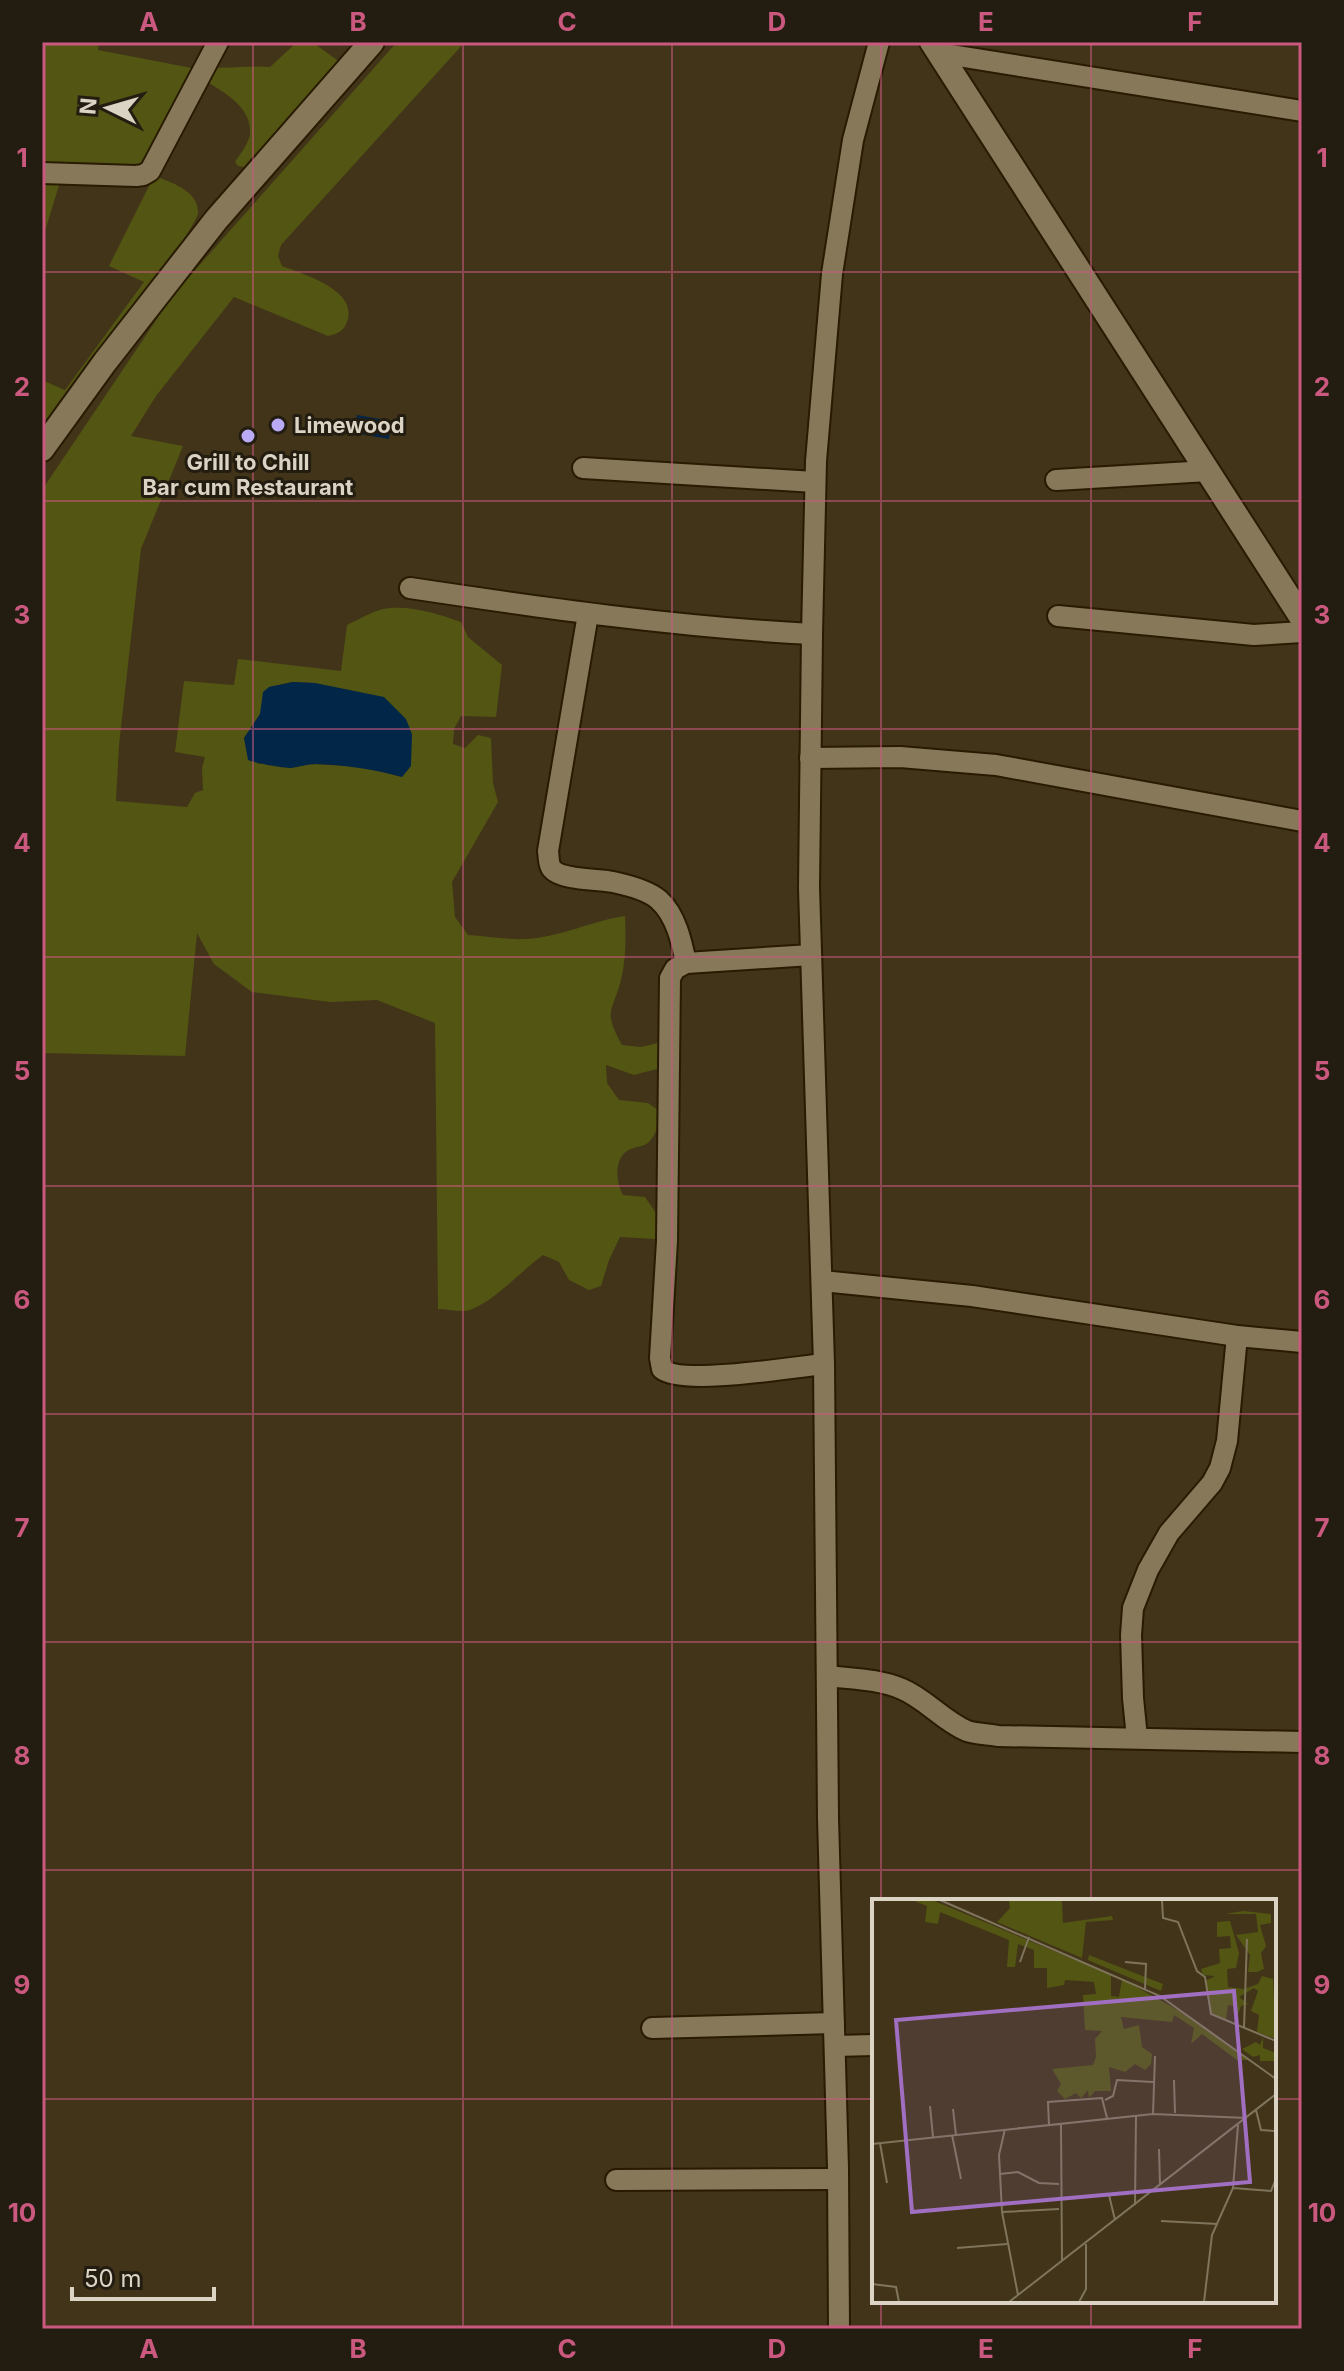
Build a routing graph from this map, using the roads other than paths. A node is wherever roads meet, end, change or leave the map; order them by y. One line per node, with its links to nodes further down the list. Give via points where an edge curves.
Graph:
1 (218, 42): 6 (street, via 150,171 136,176)
2 (372, 42): 7 (street, via 216,220)
3 (879, 42): 11 (street, via 841,210)
4 (936, 48): 5 (street); 9 (street)
5 (1302, 111)
6 (42, 173)
7 (48, 441)
8 (583, 468): 11 (street)
9 (1208, 471): 10 (street); 15 (street)
10 (1056, 480)
11 (815, 482): 17 (street)
12 (410, 588): 13 (street)
13 (588, 614): 17 (street); 21 (street, via 549,866 564,875 613,882 660,900 681,940)
14 (1058, 616): 16 (street, via 1254,635)
15 (1302, 618)
16 (1302, 632)
17 (812, 634): 18 (street)
18 (810, 758): 19 (street, via 900,757 996,765); 20 (street)
19 (1302, 821)
20 (811, 955): 21 (street); 22 (street)
21 (686, 963): 25 (street, via 670,978 662,1369 696,1376)
22 (822, 1281): 23 (street, via 972,1296); 25 (street)
23 (1237, 1336): 24 (street); 27 (street, via 1220,1468 1169,1533 1133,1608)
24 (1302, 1342)
25 (824, 1364): 26 (street)
26 (827, 1676): 27 (street, via 901,1688 967,1731); 29 (street)
27 (1137, 1738): 28 (street)
28 (1302, 1742)
29 (834, 2023): 30 (street); 32 (street)
30 (652, 2028)
31 (872, 2045): 32 (street)
32 (835, 2046): 33 (street)
33 (838, 2179): 34 (street); 35 (street)
34 (616, 2180)
35 (839, 2329)

